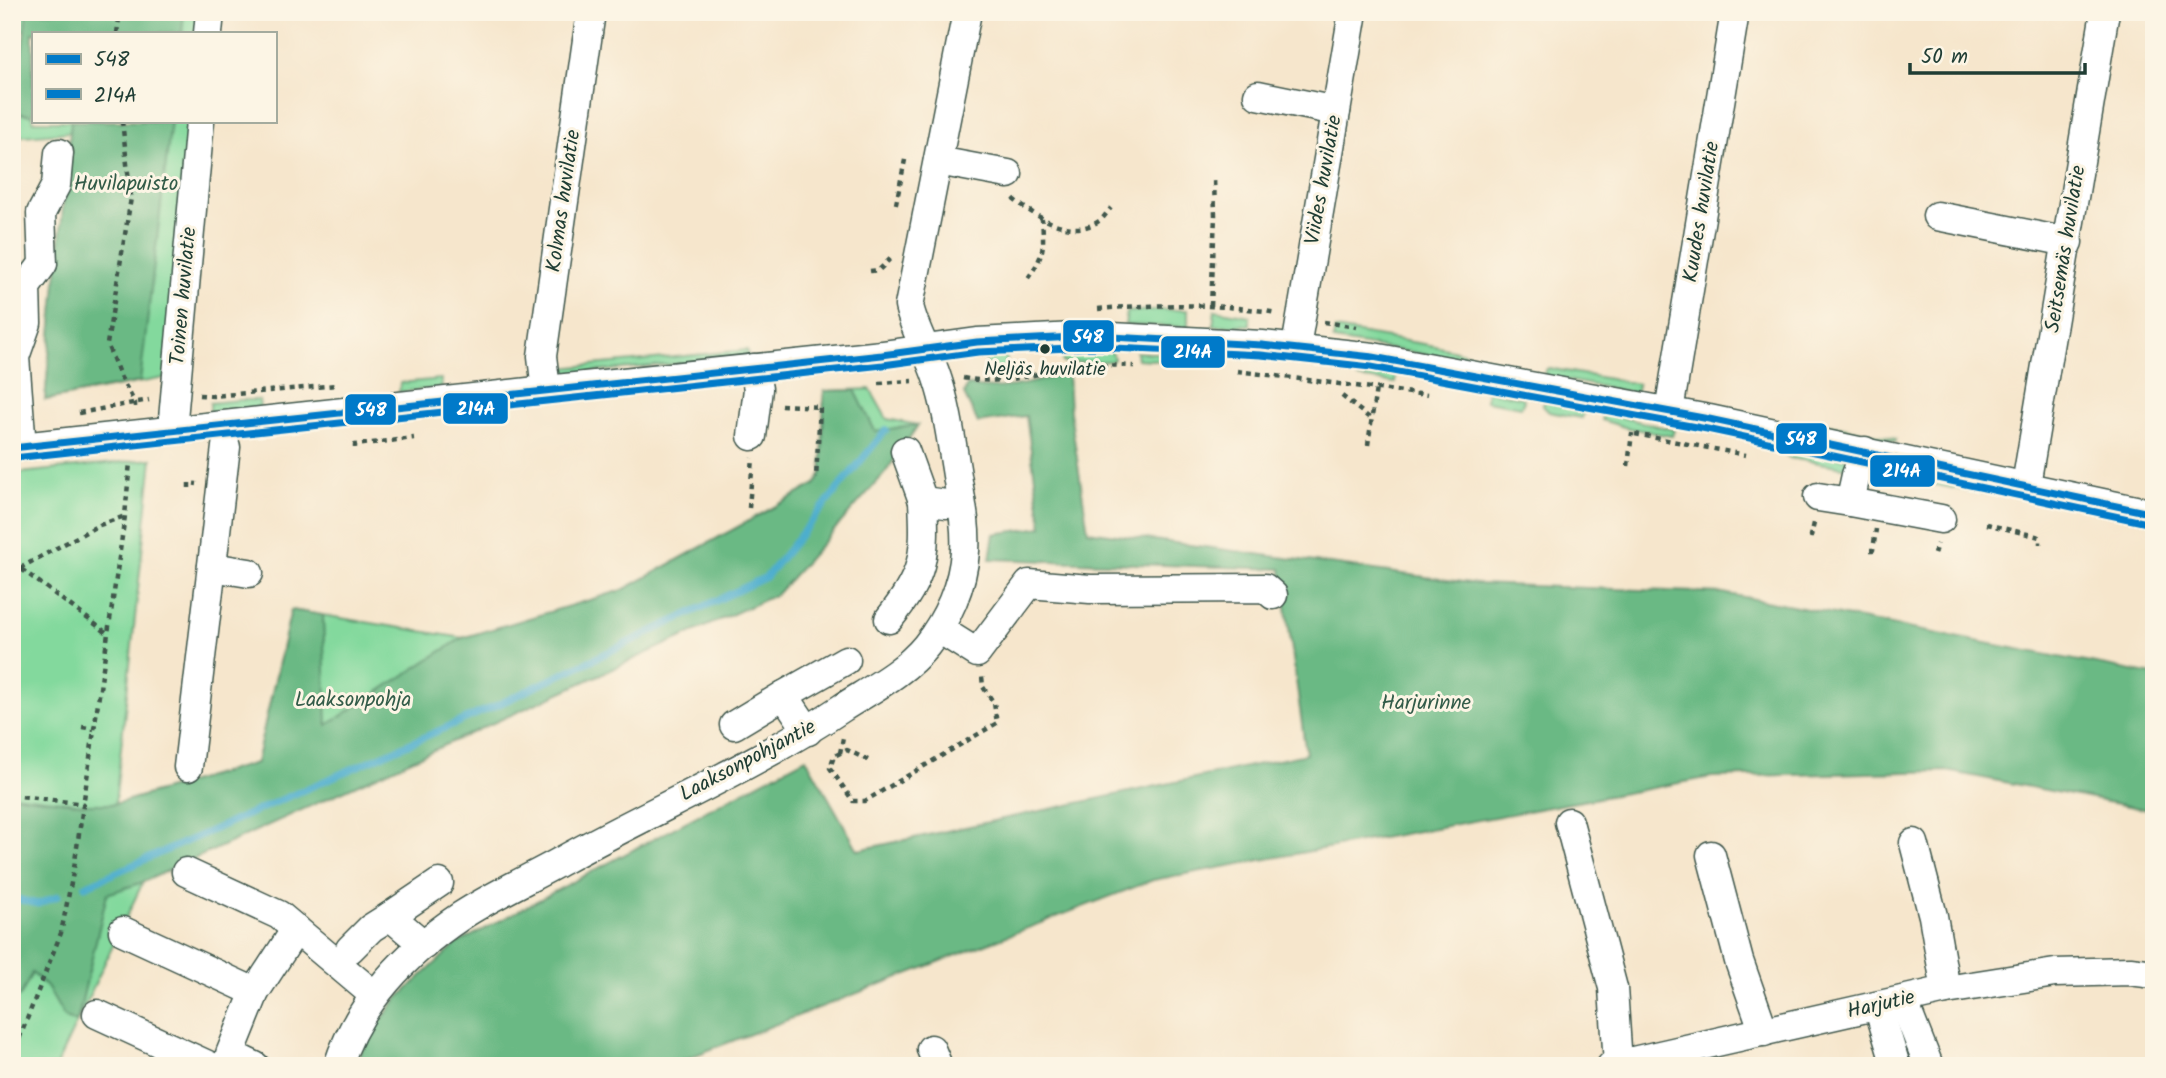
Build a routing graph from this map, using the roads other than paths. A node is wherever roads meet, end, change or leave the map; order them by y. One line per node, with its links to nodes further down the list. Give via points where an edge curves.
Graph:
1 (210, 12): 7 (street)
2 (591, 12): 19 (street, Kolmas huvilatie, via 542,356)
3 (967, 12): 12 (street)
4 (1353, 12): 9 (street, Viides huvilatie)
5 (1735, 12): 20 (street, Kuudes huvilatie)
6 (2105, 12): 15 (street, Seitsemäs huvilatie)
7 (208, 32)
8 (1258, 95): 9 (street)
9 (1336, 111): 16 (street, Viides huvilatie)
10 (200, 122): 21 (street, Toinen huvilatie)
11 (59, 153): 24 (street, via 55,185 41,213 43,264 26,287 27,323 15,357)
12 (938, 162): 13 (street); 17 (street, via 909,306)
13 (1002, 173)
14 (1937, 216): 15 (street)
15 (2068, 242): 27 (street, Seitsemäs huvilatie)
16 (1296, 347): 17 (street, via 1093,336 977,342); 20 (street)
17 (925, 350): 18 (street); 30 (street, Laaksonpohjantie, via 938,378)
18 (754, 368): 19 (street); 22 (street, via 758,389)
19 (546, 390): 21 (street)
20 (1669, 411): 26 (street)
21 (172, 430): 24 (street)
22 (752, 436)
23 (226, 447): 34 (street)
24 (17, 448)
25 (905, 451): 29 (street)
26 (1865, 451): 27 (street); 31 (street)
27 (2026, 485): 32 (street)
28 (1818, 497): 31 (street)
29 (923, 501): 30 (street); 37 (street, via 919,575)
30 (961, 502): 38 (street, Laaksonpohjantie, via 965,552 959,586)
31 (1850, 502): 33 (street)
32 (2154, 514)
33 (1941, 519)
34 (212, 568): 35 (street); 43 (street)
35 (249, 573)
36 (1273, 595): 38 (street, via 1265,587 1090,589 1029,584 978,653)
37 (889, 620)
38 (939, 629): 42 (street, Laaksonpohjantie, via 908,664)
39 (846, 660): 40 (street)
40 (784, 695): 41 (street); 42 (street)
41 (734, 725)
42 (808, 731): 52 (street, Laaksonpohjantie, via 461,916)
43 (188, 767)
44 (1569, 822): 61 (street, via 1612,988)
45 (1914, 843): 55 (street)
46 (1711, 855): 60 (street, via 1739,961)
47 (187, 872): 50 (street, via 279,915)
48 (439, 883): 49 (street)
49 (390, 916): 52 (street); 53 (street)
50 (296, 929): 56 (street); 57 (street)
51 (123, 931): 56 (street)
52 (424, 945): 57 (street, Laaksonpohjantie)
53 (349, 949)
54 (2154, 974): 55 (street, Harjutie, via 2088,970)
55 (1947, 990): 58 (street, Harjutie)
56 (255, 992): 63 (street, via 230,1054)
57 (374, 995): 64 (street, Laaksonpohjantie)
58 (1890, 1003): 60 (street, Harjutie); 65 (street); 66 (street)
59 (97, 1014): 62 (street)
60 (1764, 1032): 61 (street, Harjutie)
61 (1614, 1065)
62 (210, 1066)
63 (255, 1066)
64 (338, 1066)
65 (1896, 1066)
66 (1929, 1066)

